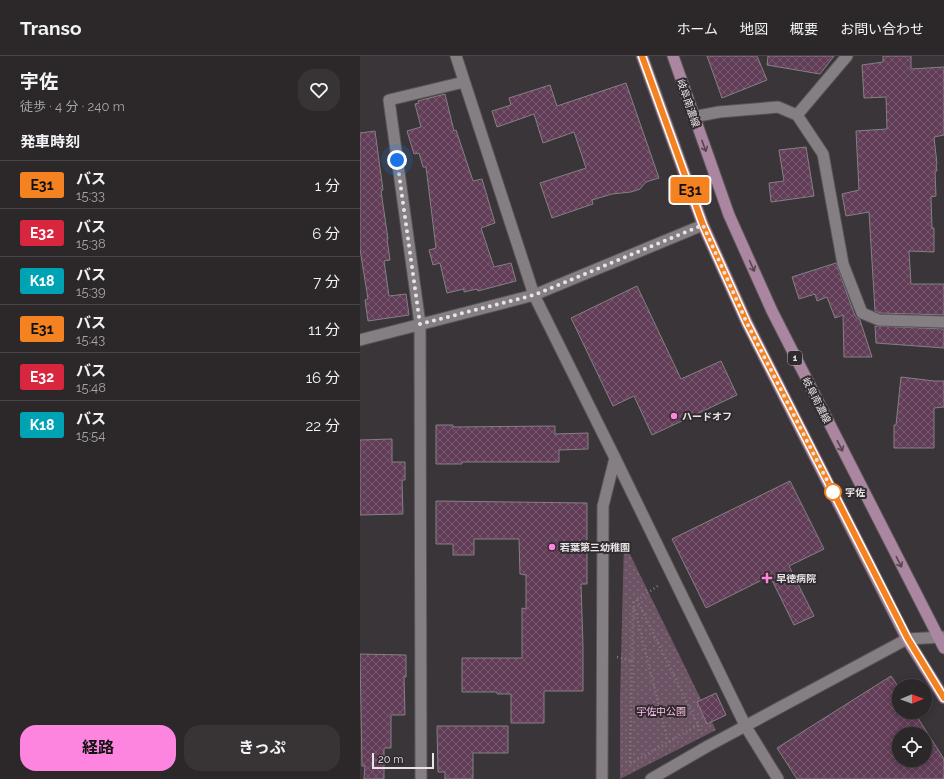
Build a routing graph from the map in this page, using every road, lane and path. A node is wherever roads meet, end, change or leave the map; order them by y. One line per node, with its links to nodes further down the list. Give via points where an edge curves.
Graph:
1 (456, 56): 5 (street)
2 (642, 56): 8 (main road)
3 (673, 56): 7 (main road, 岐阜南濃線 / 1)
4 (847, 56): 6 (street)
5 (464, 82): 9 (street); 11 (street, via 389,100)
6 (797, 115): 7 (street, via 778,107); 10 (street, via 823,154 844,264 862,312 879,320)
7 (693, 117): 17 (main road, 岐阜南濃線 / 1, one-way to 17, via 729,215 772,311)
8 (703, 225): 9 (street); 18 (main road, via 750,330)
9 (534, 295): 11 (street); 13 (street)
10 (944, 322)
11 (420, 324): 12 (street); 27 (street)
12 (360, 340)
13 (615, 458): 14 (street); 20 (street, via 603,506)
14 (673, 576): 15 (path); 24 (street)
15 (638, 600): 16 (path); 23 (path)
16 (633, 602): 21 (path); 25 (path)
17 (941, 638): 18 (street); 19 (main road, 岐阜南濃線 / 1)
18 (908, 639): 22 (main road); 24 (street)
19 (944, 648)
20 (602, 653): 21 (path); 28 (street)
21 (632, 661): 25 (path, via 630,764)
22 (944, 698)
23 (698, 725): 25 (path); 26 (path)
24 (746, 727): 26 (street); 30 (street)
25 (668, 742)
26 (708, 746): 29 (street)
27 (421, 779)
28 (602, 779)
29 (651, 779)
30 (778, 779)

